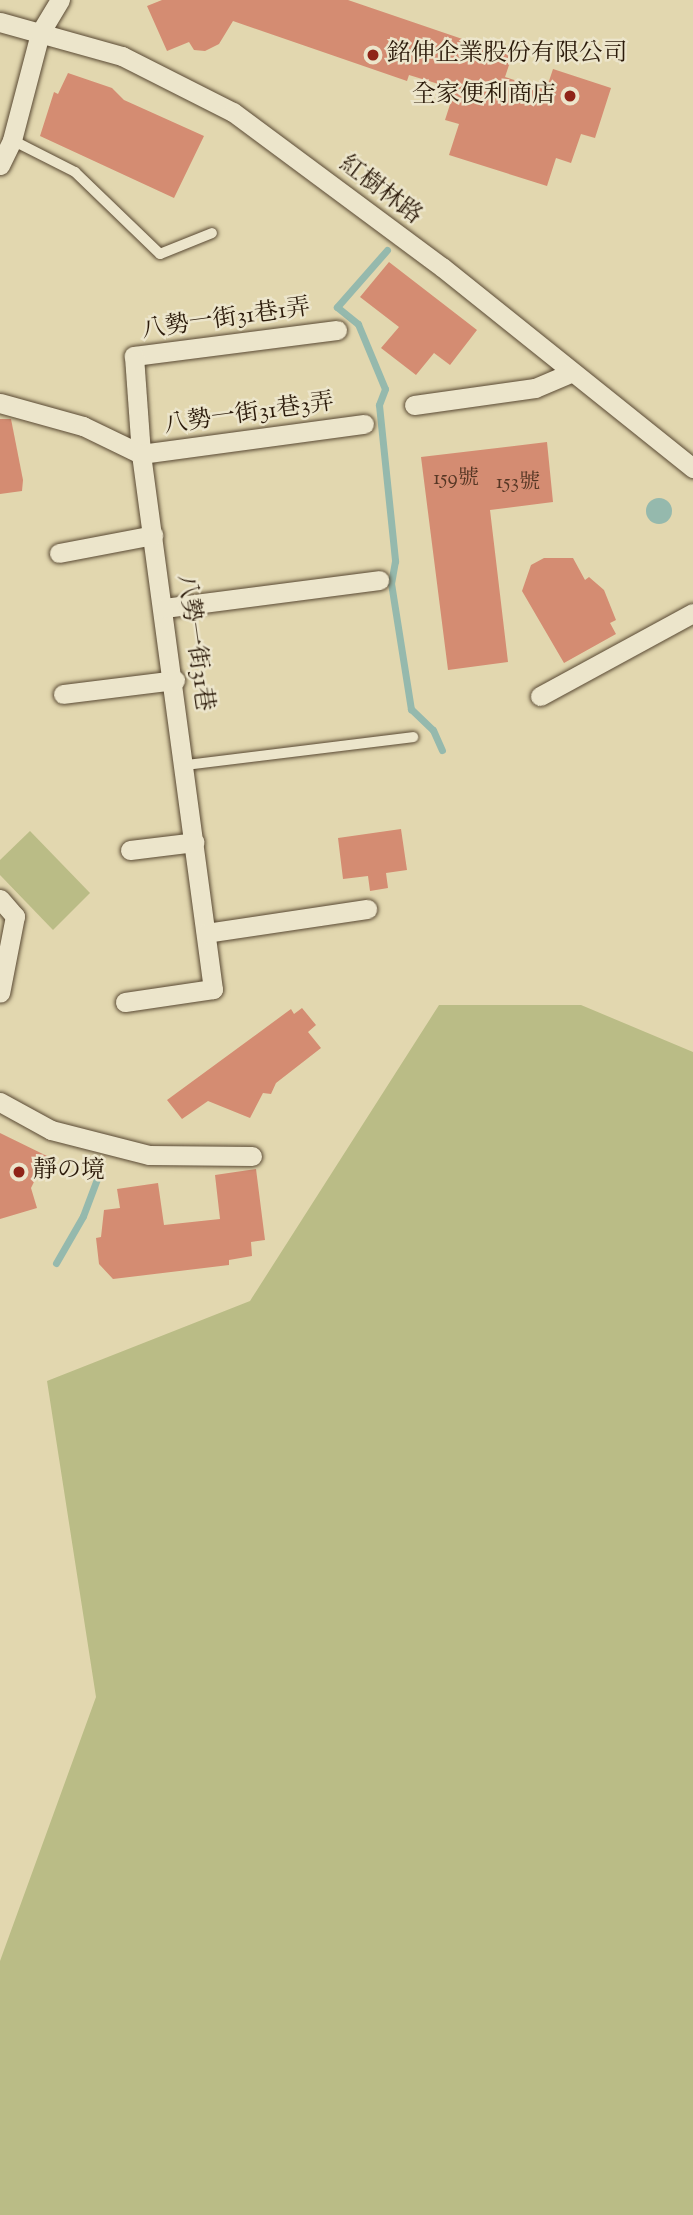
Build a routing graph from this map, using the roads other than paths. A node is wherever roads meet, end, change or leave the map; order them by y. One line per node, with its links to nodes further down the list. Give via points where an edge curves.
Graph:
1 (60, 0): 3 (street)
2 (0, 22): 3 (street, 紅樹林路)
3 (40, 33): 4 (street); 8 (street, 紅樹林路, via 122,56 233,112 442,268)
4 (12, 140): 5 (street); 6 (lane, via 75,172 160,254)
5 (0, 164)
6 (212, 233)
7 (337, 330): 12 (street, 八勢一街31巷1弄, via 134,356)
8 (570, 373): 10 (street, via 535,388); 13 (street, 紅樹林路)
9 (0, 402): 12 (street, via 83,426)
10 (414, 405)
11 (364, 424): 12 (street, 八勢一街31巷3弄)
12 (141, 454): 14 (street, 八勢一街31巷)
13 (693, 468)
14 (153, 535): 15 (street); 17 (street, 八勢一街31巷)
15 (59, 552)
16 (379, 580): 17 (street)
17 (164, 608): 19 (street, 八勢一街31巷)
18 (693, 613): 21 (street)
19 (175, 680): 20 (street); 23 (street, 八勢一街31巷)
20 (63, 694)
21 (540, 696)
22 (413, 737): 23 (lane)
23 (186, 765): 24 (street, 八勢一街31巷)
24 (195, 842): 25 (street); 28 (street, 八勢一街31巷)
25 (130, 850)
26 (0, 900): 29 (street, via 15,916)
27 (367, 909): 28 (street)
28 (206, 933): 30 (street, 八勢一街31巷, via 213,989)
29 (0, 993)
30 (125, 1002)
31 (0, 1102): 32 (street, via 51,1130 149,1155)
32 (251, 1156)

